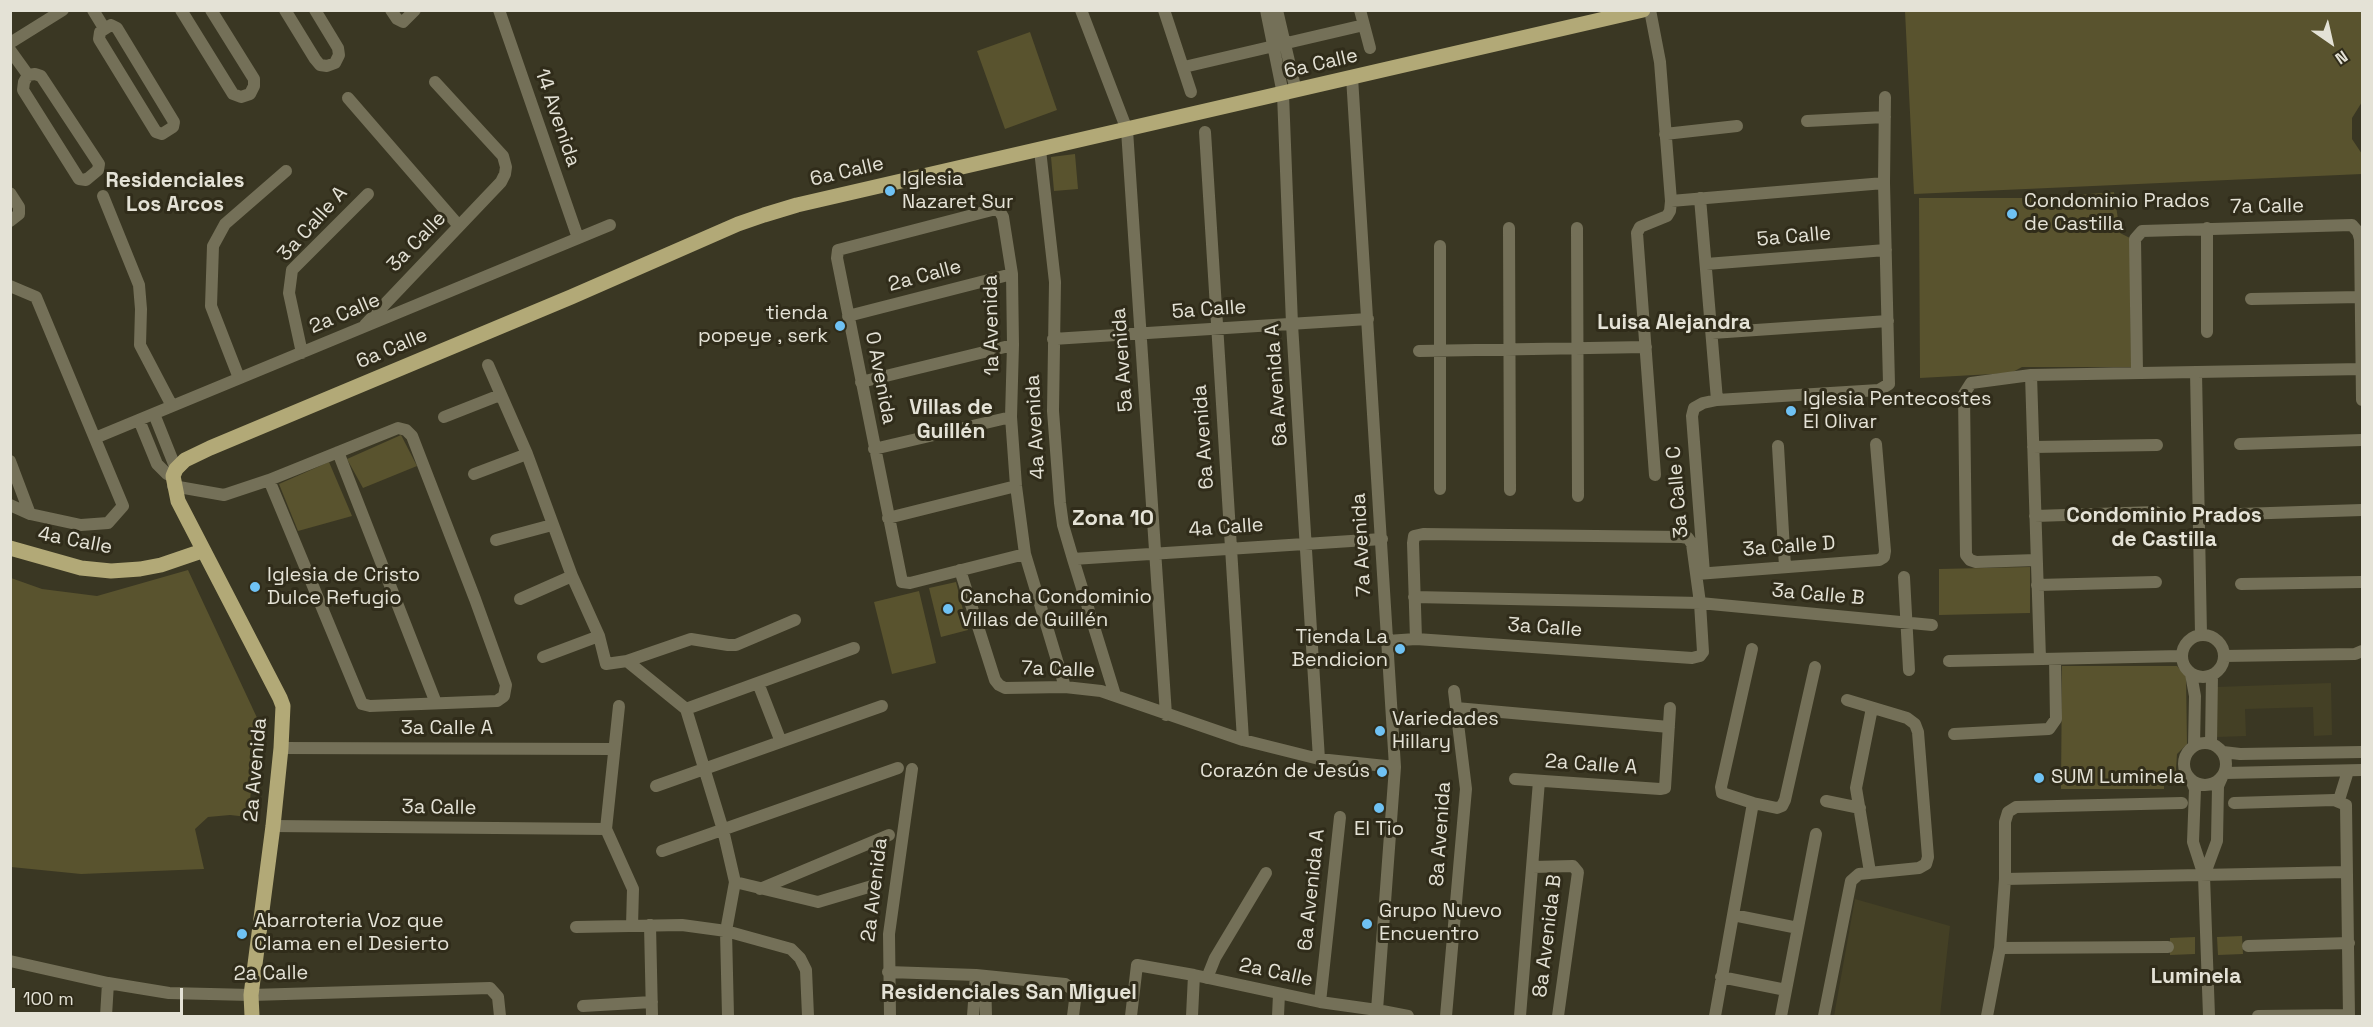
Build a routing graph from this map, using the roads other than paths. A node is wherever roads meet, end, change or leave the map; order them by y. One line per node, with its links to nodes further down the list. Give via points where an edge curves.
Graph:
1 (63, 10): 19 (street)
2 (93, 10): 18 (street)
3 (181, 10): 4 (street, via 233,94 250,94 254,79)
4 (211, 10)
5 (285, 10): 6 (street, via 315,59 327,66 335,63 338,48)
6 (315, 10)
7 (391, 10): 8 (street, via 403,22)
8 (416, 10)
9 (499, 10): 51 (street, 14 Avenida)
10 (1081, 10): 34 (street, 5a Avenida)
11 (1164, 10): 23 (street)
12 (1266, 10): 20 (street, 6a Avenida A)
13 (1277, 10): 20 (street, 6a Avenida A)
14 (1360, 10): 17 (street)
15 (1643, 10): 25 (main road, 6a Calle)
16 (1650, 10): 36 (street, via 1660,62)
17 (1364, 25): 20 (street); 21 (street)
18 (104, 28): 18 (street, via 99,39 156,132 168,131 174,122 117,28)
19 (10, 43)
20 (1279, 45): 23 (street); 28 (street, 6a Avenida A)
21 (1370, 48)
22 (10, 50): 24 (street)
23 (1184, 67): 27 (street)
24 (28, 75): 24 (street, via 23,90 80,179 93,176 99,164 41,76)
25 (1352, 77): 28 (main road, 6a Calle); 61 (street, 7a Avenida)
26 (435, 82): 47 (street, 3a Calle, via 503,156 506,168 501,183)
27 (1191, 92)
28 (1289, 92): 34 (main road, 6a Calle); 63 (street, 6a Avenida A)
29 (1885, 97): 31 (street)
30 (348, 98): 47 (street)
31 (1885, 117): 32 (street); 39 (street)
32 (1807, 121)
33 (1737, 126): 36 (street)
34 (1127, 130): 37 (main road, 6a Calle); 67 (street, 5a Avenida)
35 (1206, 132): 65 (street, 6a Avenida)
36 (1665, 134): 44 (street)
37 (1040, 150): 69 (street, 4a Avenida, via 1055,282); 105 (main road, 6a Calle, via 797,205 738,224 210,448 185,460)
38 (286, 171): 82 (street, via 225,224 213,246 211,306)
39 (1884, 183): 43 (street); 54 (street)
40 (10, 193): 45 (street, via 19,214)
41 (368, 194): 76 (street, 3a Calle A, via 292,270 289,293)
42 (103, 196): 87 (street, via 139,285 140,345)
43 (1700, 198): 44 (street); 55 (street)
44 (1671, 201): 71 (street, via 1667,216 1640,227 1637,233)
45 (10, 221)
46 (610, 225): 51 (street, 2a Calle)
47 (459, 226): 64 (street, 3a Calle)
48 (1509, 228): 73 (street)
49 (1577, 228): 72 (street)
50 (2207, 228): 58 (street, 7a Calle, via 2352,225 2358,232); 66 (street); 79 (street, 7a Calle, via 2146,229 2135,239)
51 (578, 238): 64 (street, 2a Calle)
52 (1440, 246): 75 (street)
53 (838, 250): 56 (street, 1a Avenida, via 999,210); 60 (street, 0 Avenida)
54 (1886, 250): 55 (street, 5a Calle); 62 (street)
55 (1706, 264): 68 (street)
56 (1012, 274): 60 (street, 2a Calle); 70 (street, 1a Avenida)
57 (10, 286): 92 (street, via 36,297)
58 (2361, 297): 59 (street); 78 (street)
59 (2251, 299)
60 (848, 316): 83 (street, 0 Avenida)
61 (1368, 319): 63 (street, 5a Calle); 119 (street, 7a Avenida)
62 (1888, 321): 68 (street); 85 (street, via 1891,378 1885,388)
63 (1292, 324): 65 (street, 5a Calle); 121 (street, 6a Avenida A)
64 (362, 328): 76 (street, 2a Calle)
65 (1216, 329): 67 (street, 5a Calle); 123 (street, 6a Avenida)
66 (2207, 332)
67 (1141, 333): 69 (street, 5a Calle); 125 (street, 5a Avenida)
68 (1712, 333): 85 (street)
69 (1053, 339): 127 (street, 4a Avenida, via 1053,422 1060,503)
70 (1013, 345): 83 (street); 90 (street, 1a Avenida)
71 (1646, 347): 72 (street); 104 (street)
72 (1578, 348): 73 (street); 110 (street)
73 (1509, 349): 75 (street); 109 (street)
74 (1419, 351): 75 (street)
75 (1440, 351): 108 (street)
76 (302, 352): 82 (street, 2a Calle)
77 (488, 365): 84 (street)
78 (2362, 369): 80 (street); 86 (street)
79 (2138, 372): 80 (street); 81 (street)
80 (2196, 372): 144 (street)
81 (2031, 375): 98 (street); 128 (street, via 1975,381 1964,394 1966,555 1976,562)
82 (239, 378): 87 (street, 2a Calle)
83 (861, 382): 99 (street, 0 Avenida)
84 (500, 395): 89 (street); 101 (street)
85 (1717, 400): 131 (street, 3a Calle C, via 1694,408 1692,416)
86 (2362, 400)
87 (172, 406): 88 (street, 2a Calle)
88 (154, 414): 91 (street, 2a Calle); 105 (street, 2a Avenida)
89 (444, 417)
90 (1011, 417): 99 (street); 107 (street, 1a Avenida)
91 (139, 420): 92 (street, 2a Calle); 105 (street, 2a Avenida, via 157,464)
92 (95, 438): 114 (street, via 123,506 108,523 81,525)
93 (2362, 440): 95 (street)
94 (1876, 444): 129 (street, 3a Calle D, via 1884,557)
95 (2240, 444)
96 (2157, 445): 98 (street)
97 (1778, 446): 129 (street)
98 (2033, 447): 116 (street)
99 (874, 449): 117 (street, 0 Avenida)
100 (338, 452): 106 (street); 167 (street); 167 (street, via 398,428 408,432 452,539 506,691 497,701)
101 (527, 454): 103 (street); 118 (street)
102 (10, 461): 114 (street)
103 (474, 474)
104 (1655, 475)
105 (174, 477): 106 (street, via 224,495); 124 (main road, 2a Avenida, via 178,501)
106 (269, 480): 167 (street, via 361,702 370,706)
107 (1016, 486): 117 (street); 126 (street, 1a Avenida)
108 (1440, 489)
109 (1510, 490)
110 (1578, 496)
111 (10, 506): 114 (street)
112 (2362, 510): 115 (street)
113 (2156, 512): 116 (street)
114 (30, 514)
115 (2240, 514)
116 (2035, 516): 128 (street)
117 (888, 518): 130 (street, 0 Avenida, via 902,582)
118 (552, 525): 120 (street); 132 (street)
119 (1382, 539): 121 (street, 4a Calle); 147 (street, 7a Avenida)
120 (496, 540)
121 (1307, 544): 123 (street, 4a Calle); 185 (street, 6a Avenida A)
122 (10, 548): 124 (main road, 4a Calle, via 81,568 111,571 151,567)
123 (1232, 549): 125 (street, 4a Calle); 177 (street, 6a Avenida)
124 (202, 551): 181 (main road, 2a Avenida, via 280,698)
125 (1155, 554): 127 (street, 4a Calle); 174 (street, 5a Avenida)
126 (1025, 555): 130 (street); 163 (street, 1a Avenida)
127 (1073, 559): 165 (street, 4a Avenida)
128 (2036, 560): 137 (street)
129 (1785, 567): 131 (street, 3a Calle D)
130 (960, 570): 163 (street, 7a Calle, via 999,685)
131 (1700, 574): 138 (street, via 1692,544 1682,537 1423,534 1414,536); 140 (street)
132 (572, 576): 139 (street); 145 (street)
133 (1904, 577): 142 (street)
134 (2157, 582): 137 (street)
135 (2362, 582): 136 (street)
136 (2241, 584)
137 (2037, 585): 154 (street)
138 (1414, 597): 140 (street, 3a Calle B); 146 (street)
139 (520, 599)
140 (1700, 603): 142 (street, 3a Calle B); 146 (street, 3a Calle, via 1703,652 1692,658)
141 (795, 620): 156 (street, via 736,645 691,639)
142 (1906, 623): 143 (street, 3a Calle B); 159 (street)
143 (1932, 625)
144 (2201, 634): 151 (street, via 2185,644); 152 (street, via 2217,640)
145 (599, 636): 153 (street); 156 (street, via 606,664)
146 (1416, 639): 147 (street, 3a Calle)
147 (1387, 641): 186 (street, 7a Avenida)
148 (854, 648): 162 (street)
149 (1752, 649): 200 (street, via 1721,787 1722,793)
150 (2362, 652): 152 (street)
151 (2181, 656): 155 (street); 160 (street)
152 (2224, 656): 161 (street, via 2221,667)
153 (543, 657)
154 (2040, 659): 155 (street); 157 (street)
155 (2055, 659): 176 (street, via 2056,719 2052,727 2045,731)
156 (627, 661): 173 (street)
157 (1949, 661)
158 (1815, 667): 200 (street, via 1785,800 1777,808)
159 (1909, 670)
160 (2192, 674): 161 (street); 180 (street)
161 (2212, 675): 179 (street)
162 (758, 683): 173 (street); 178 (street)
163 (1065, 687): 165 (street, 7a Calle)
164 (1454, 691): 170 (street, 8a Avenida)
165 (1115, 695): 174 (street)
166 (1846, 700): 172 (street)
167 (436, 704)
168 (619, 706): 182 (street)
169 (882, 706): 178 (street)
170 (1456, 708): 175 (street); 258 (street, 8a Avenida, via 1466,789)
171 (1670, 708): 175 (street)
172 (1872, 708): 202 (street, via 1856,788); 213 (street, via 1915,724 1928,857 1919,868)
173 (686, 709): 189 (street)
174 (1166, 715): 177 (street)
175 (1670, 727): 195 (street, 2a Calle A, via 1665,788)
176 (1954, 734)
177 (1243, 740): 185 (street)
178 (781, 742): 189 (street)
179 (2211, 744): 180 (street); 183 (street)
180 (2194, 746): 194 (street, via 2184,762)
181 (281, 748): 182 (street, 3a Calle A); 204 (main road, 2a Avenida)
182 (613, 749): 205 (street)
183 (2223, 752): 184 (street); 192 (street, via 2227,766)
184 (2362, 752)
185 (1319, 759): 186 (street)
186 (1395, 767): 242 (street, 7a Avenida)
187 (898, 768): 206 (street)
188 (912, 769): 230 (street, 2a Avenida, via 889,934)
189 (705, 770): 196 (street); 206 (street)
190 (2362, 770): 191 (street)
191 (2348, 771): 192 (street); 198 (street)
192 (2223, 775): 194 (street, via 2204,785); 214 (street, via 2218,786 2217,841)
193 (1515, 779): 195 (street, 2a Calle A)
194 (2191, 780): 214 (street, via 2195,789 2193,842)
195 (1539, 781): 210 (street)
196 (656, 786)
197 (1826, 801): 202 (street)
198 (2339, 801): 201 (street); 211 (street, via 2347,808)
199 (2182, 802): 215 (street, via 2013,808 2005,817)
200 (1753, 803): 219 (street)
201 (2234, 803)
202 (1860, 808): 213 (street)
203 (1340, 817): 240 (street, 6a Avenida A)
204 (273, 826): 205 (street, 3a Calle); 238 (main road, 2a Avenida)
205 (606, 830): 221 (street, via 633,889)
206 (723, 830): 209 (street); 216 (street)
207 (1816, 834): 223 (street)
208 (889, 836): 218 (street)
209 (662, 851)
210 (1532, 867): 259 (street); 260 (street, 8a Avenida B, via 1573,866 1578,872)
211 (2347, 872): 214 (street); 225 (street)
212 (1266, 873): 234 (street)
213 (1870, 873): 263 (street, via 1859,874 1851,881)
214 (2204, 876): 215 (street); 265 (street)
215 (2004, 879): 228 (street)
216 (735, 882): 218 (street); 224 (street)
217 (872, 886): 218 (street, via 818,902)
218 (760, 889)
219 (1733, 915): 223 (street); 233 (street)
220 (650, 925): 221 (street); 224 (street); 239 (street)
221 (632, 926): 222 (street)
222 (576, 927)
223 (1798, 928): 236 (street)
224 (726, 931): 248 (street); 249 (street, via 791,949 800,958 807,976)
225 (2349, 943): 227 (street); 243 (street)
226 (2168, 946): 228 (street)
227 (2248, 946)
228 (2000, 948): 264 (street)
229 (10, 961): 235 (street, 2a Calle)
230 (888, 972): 231 (street); 250 (street, 2a Avenida)
231 (981, 975): 251 (street); 252 (street); 253 (street, via 1065,984 1072,989 1075,1000)
232 (1194, 975): 234 (street, 2a Calle); 254 (street, 2a Calle, via 1137,965); 255 (street)
233 (1721, 977): 236 (street); 261 (street)
234 (1207, 978): 237 (street, 2a Calle)
235 (108, 983): 238 (street, 2a Calle, via 169,993); 244 (street)
236 (1786, 990): 262 (street)
237 (1279, 994): 240 (street, 2a Calle); 256 (street)
238 (251, 995): 245 (main road, 2a Avenida); 246 (street, 2a Calle, via 489,988 497,994)
239 (652, 1002): 241 (street); 247 (street)
240 (1320, 1002): 242 (street, 2a Calle)
241 (583, 1006)
242 (1369, 1012): 257 (street, 2a Calle)
243 (2349, 1016): 266 (street)
244 (106, 1017)
245 (252, 1017)
246 (500, 1017)
247 (652, 1017)
248 (728, 1017)
249 (808, 1017)
250 (890, 1017)
251 (973, 1017)
252 (986, 1017)
253 (1073, 1017)
254 (1131, 1017)
255 (1191, 1017)
256 (1278, 1017)
257 (1408, 1017)
258 (1446, 1017)
259 (1521, 1017)
260 (1558, 1017)
261 (1715, 1017)
262 (1781, 1017)
263 (1824, 1017)
264 (1988, 1017)
265 (2210, 1017)
266 (2258, 1017)

